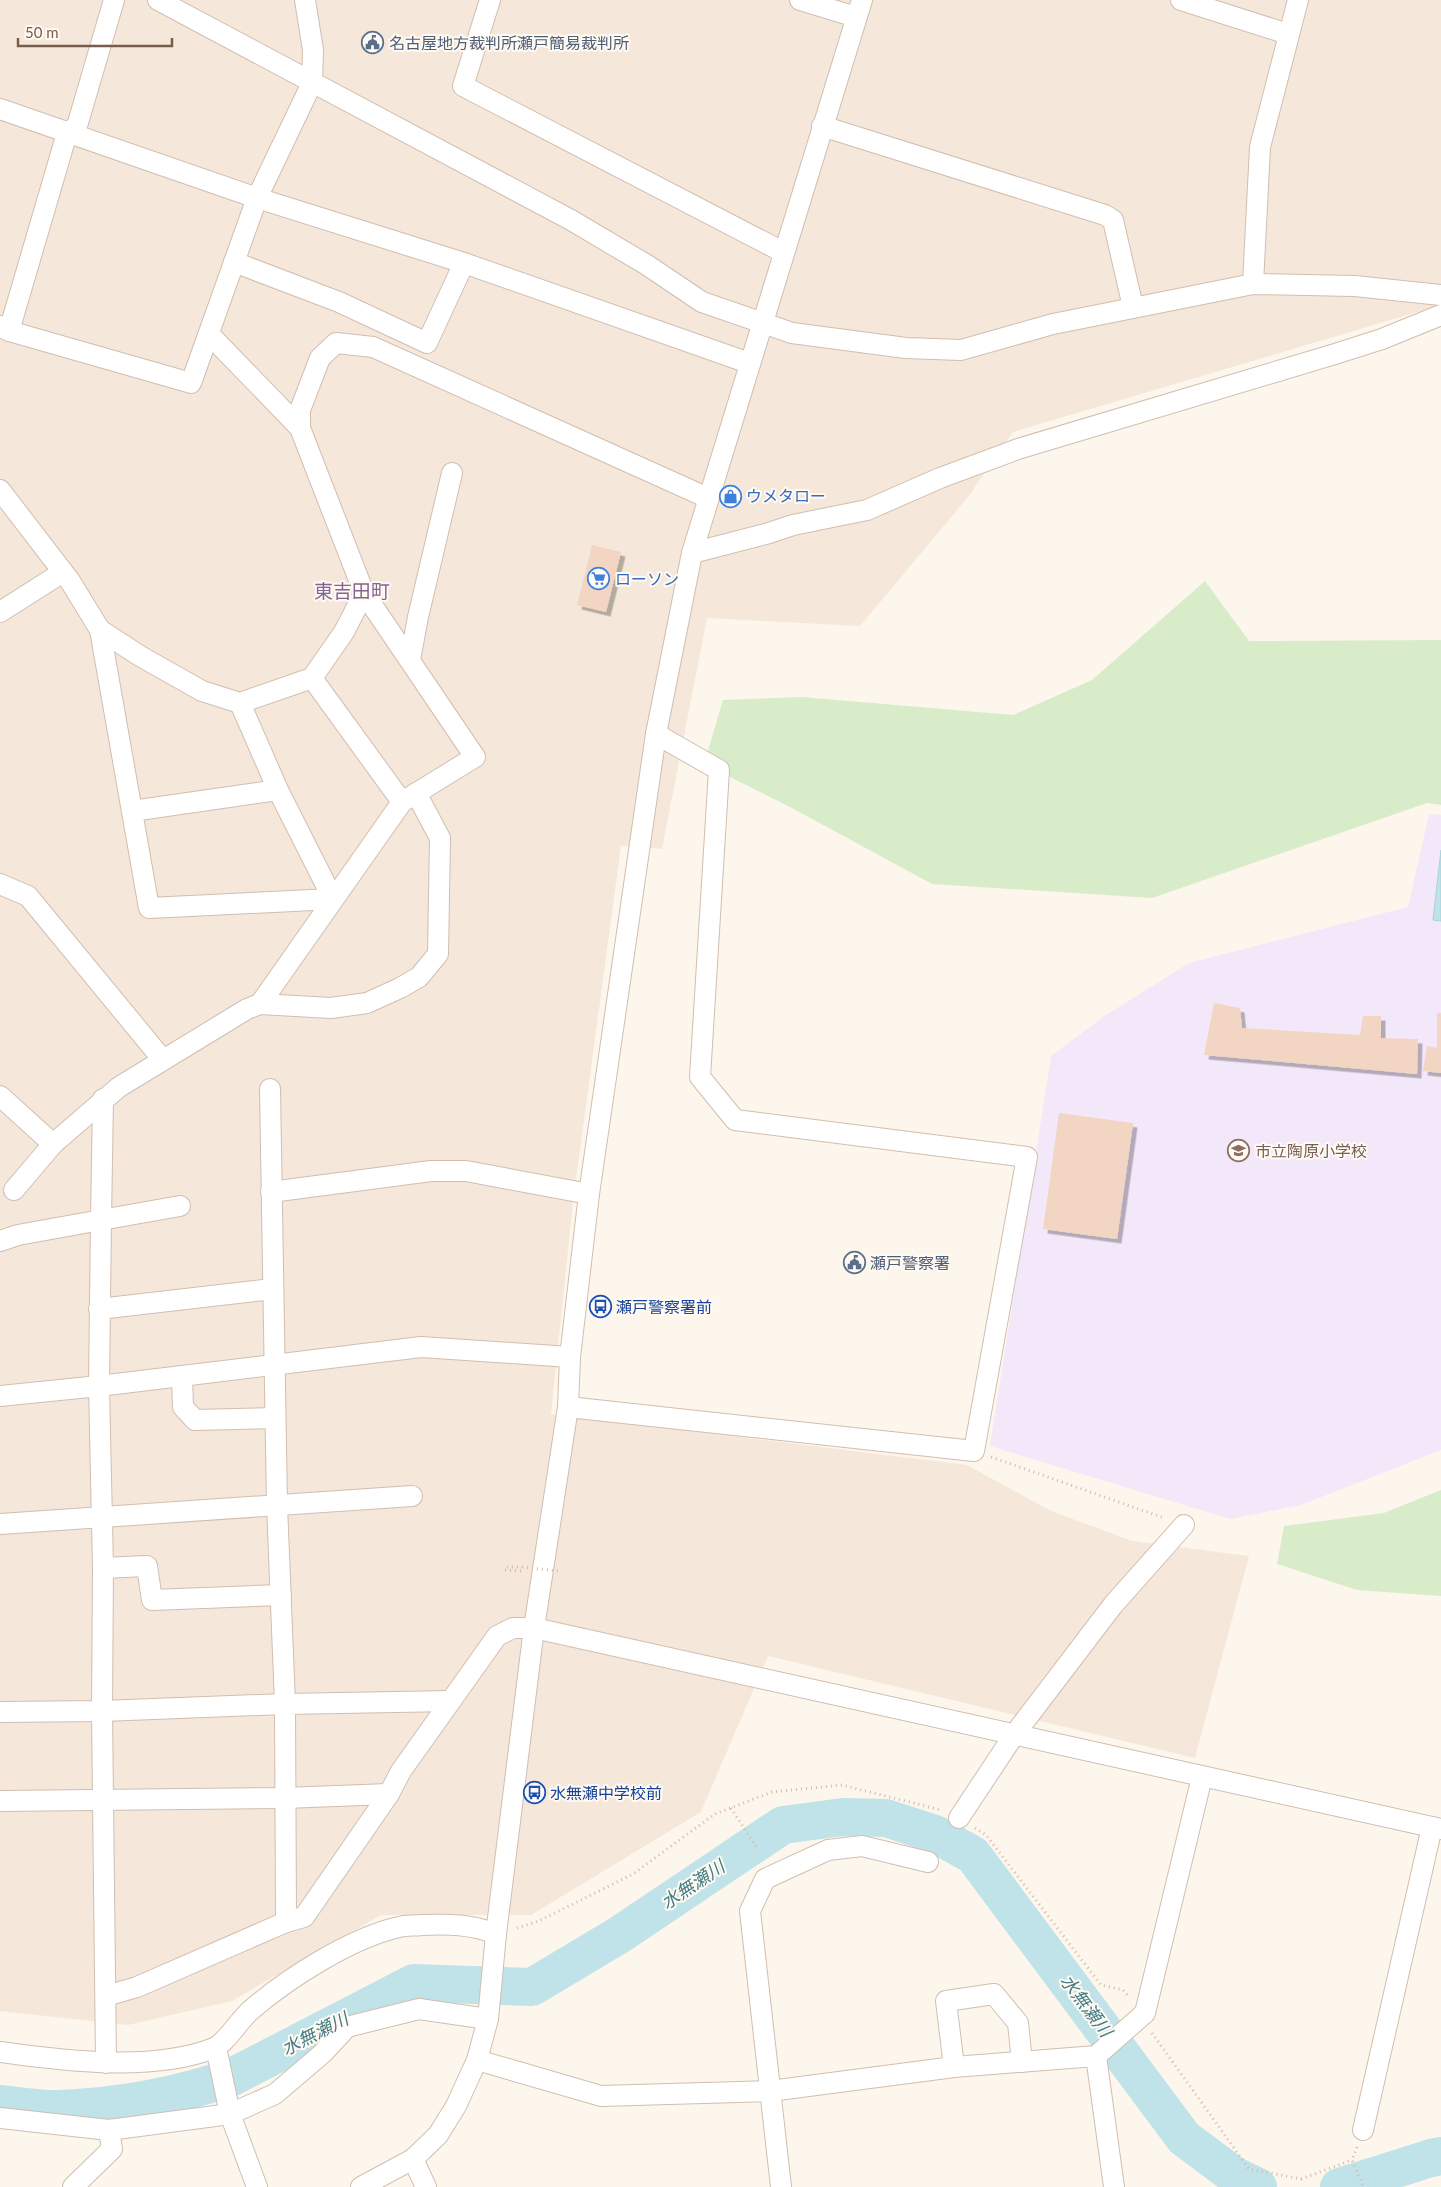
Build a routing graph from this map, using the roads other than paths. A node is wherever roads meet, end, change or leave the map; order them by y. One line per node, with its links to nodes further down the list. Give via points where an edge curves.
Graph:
1 (114, 0): 13 (street, via 77,126)
2 (158, 0): 10 (street)
3 (305, 0): 10 (street, via 313,50)
4 (490, 0): 15 (street, via 463,86)
5 (800, 0): 8 (street)
6 (1181, 0): 9 (street)
7 (1298, 0): 9 (street)
8 (859, 9): 12 (street)
9 (1288, 34): 18 (street, via 1260,147)
10 (312, 82): 14 (street); 22 (street, via 571,220 702,302)
11 (0, 108): 13 (street)
12 (822, 126): 15 (street); 20 (street, via 1106,215 1113,220)
13 (70, 131): 14 (street); 23 (street)
14 (257, 198): 16 (street); 17 (street)
15 (783, 252): 22 (street)
16 (234, 262): 17 (street, via 339,302 427,343); 24 (street)
17 (464, 263): 25 (street)
18 (1253, 284): 19 (street, via 1355,286); 20 (street)
19 (1441, 295)
20 (1133, 308): 22 (street, via 1052,324 961,350 906,348 792,333)
21 (1441, 315): 30 (street, via 1335,354 1018,449 867,510 793,525)
22 (762, 322): 25 (street)
23 (5, 328): 24 (street, via 191,383)
24 (209, 334): 26 (street)
25 (749, 363): 29 (street)
26 (300, 428): 29 (street, via 300,410 320,358 336,343 373,347); 32 (street)
27 (452, 473): 35 (street)
28 (0, 490): 31 (street)
29 (708, 498): 30 (street)
30 (692, 553): 38 (street)
31 (63, 572): 33 (street); 34 (street)
32 (364, 593): 35 (street); 36 (street, via 344,632)
33 (0, 612)
34 (100, 630): 37 (street, via 202,691); 41 (street)
35 (410, 660): 40 (street, via 475,757)
36 (312, 678): 37 (street); 40 (street)
37 (240, 703): 39 (street)
38 (656, 734): 52 (street); 63 (street, via 720,770 700,1077 735,1120 1027,1157 974,1451)
39 (278, 790): 41 (street); 43 (street)
40 (409, 798): 43 (street); 44 (street, via 440,838 438,954 420,977 367,1004 331,1008)
41 (132, 811): 43 (street, via 149,908)
42 (0, 884): 45 (street, via 28,896)
43 (333, 899): 44 (street)
44 (260, 1004): 45 (street)
45 (163, 1060): 48 (street)
46 (270, 1089): 51 (street)
47 (0, 1096): 49 (street)
48 (104, 1099): 49 (street); 54 (street)
49 (53, 1144): 50 (street)
50 (14, 1190)
51 (271, 1192): 52 (street, via 431,1171 466,1171); 56 (street)
52 (589, 1194): 58 (street)
53 (180, 1206): 54 (street)
54 (101, 1220): 55 (street); 57 (street)
55 (0, 1241)
56 (272, 1289): 57 (street); 59 (street)
57 (99, 1309): 61 (street)
58 (570, 1357): 59 (street, via 421,1346); 63 (street)
59 (274, 1364): 60 (street); 64 (street)
60 (182, 1376): 61 (street); 64 (street, via 183,1407 194,1420)
61 (99, 1386): 62 (street); 67 (street)
62 (0, 1396)
63 (568, 1407): 72 (street)
64 (275, 1418): 66 (street)
65 (412, 1496): 66 (street)
66 (277, 1504): 67 (street); 71 (street)
67 (102, 1518): 68 (street); 70 (street)
68 (0, 1524)
69 (1184, 1525): 77 (street, via 1113,1605)
70 (104, 1568): 71 (street, via 148,1566 152,1600); 75 (street)
71 (280, 1595): 74 (street)
72 (534, 1628): 73 (street, via 513,1628 497,1636); 77 (street); 87 (street)
73 (450, 1701): 74 (street); 79 (street, via 401,1771)
74 (285, 1704): 75 (street); 80 (street)
75 (102, 1711): 76 (street); 81 (street)
76 (0, 1712)
77 (1014, 1735): 78 (street); 83 (street)
78 (1202, 1777): 84 (street); 92 (street, via 1145,2013)
79 (390, 1794): 80 (street); 86 (street, via 304,1917)
80 (284, 1798): 81 (street); 86 (street)
81 (104, 1799): 82 (street); 88 (street)
82 (0, 1801)
83 (959, 1818)
84 (1437, 1828): 101 (street)
85 (928, 1862): 97 (street, via 862,1846 828,1850 765,1879 750,1912)
86 (286, 1922): 88 (street)
87 (496, 1934): 89 (street); 90 (street, via 477,1926 450,1924 400,1926 366,1938 313,1965 251,2010)
88 (106, 1996): 95 (street)
89 (488, 2019): 93 (street); 98 (street, via 419,2009 347,2027 323,2053 275,2094)
90 (216, 2047): 95 (street, via 177,2058); 98 (street)
91 (0, 2052): 95 (street)
92 (1099, 2053): 94 (street); 108 (street)
93 (477, 2060): 97 (street, via 601,2096); 102 (street, via 456,2106 438,2135)
94 (1022, 2062): 96 (street); 96 (street, via 1018,2023 994,1994 946,2000)
95 (106, 2063)
96 (954, 2067): 97 (street)
97 (770, 2091): 107 (street)
98 (230, 2114): 100 (street); 104 (street)
99 (0, 2118): 100 (street)
100 (109, 2130): 103 (street, via 112,2149)
101 (1363, 2130)
102 (413, 2159): 105 (street); 106 (street)
103 (73, 2187)
104 (257, 2187)
105 (361, 2187)
106 (426, 2187)
107 (781, 2187)
108 (1114, 2187)

